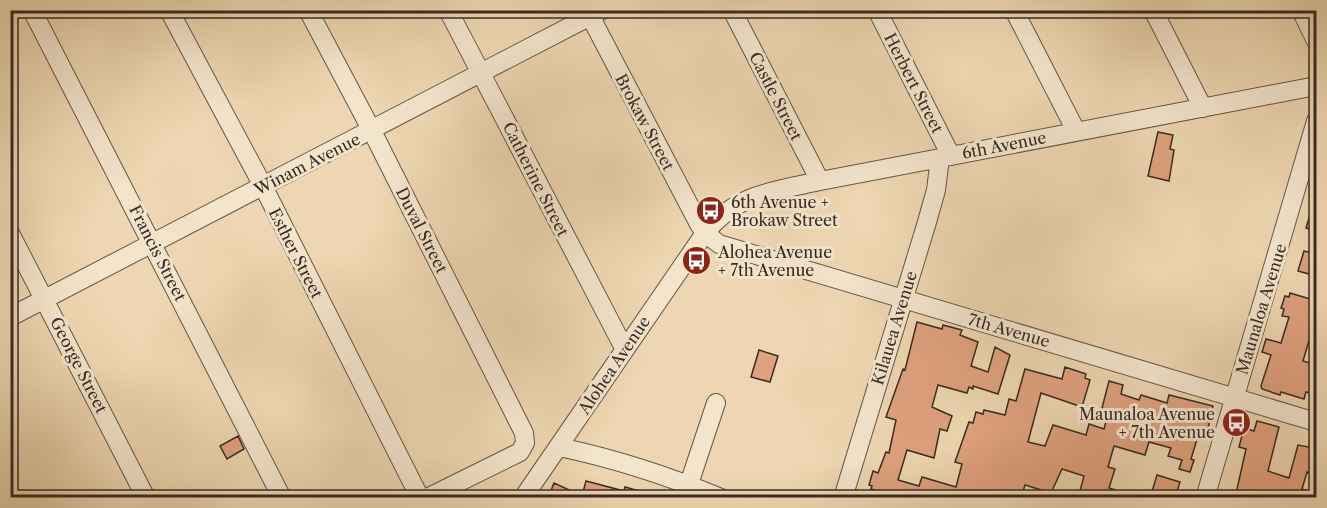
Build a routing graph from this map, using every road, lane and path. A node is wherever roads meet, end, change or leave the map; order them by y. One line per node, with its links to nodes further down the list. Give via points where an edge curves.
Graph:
1 (32, 10): 24 (street, Francis Street)
2 (169, 10): 21 (street, Esther Street)
3 (308, 10): 16 (street, Duval Street)
4 (448, 10): 12 (street, Catherine Street)
5 (732, 10): 20 (street, Castle Street)
6 (877, 10): 18 (street, Herbert Street)
7 (1014, 10): 17 (street)
8 (1153, 10): 14 (street)
9 (1301, 10): 11 (street)
10 (593, 13): 12 (street, Winam Avenue); 23 (street, Brokaw Street)
11 (1317, 40)
12 (482, 74): 16 (street, Winam Avenue); 28 (street, Catherine Street)
13 (1317, 86): 14 (street, 6th Avenue)
14 (1203, 108): 17 (street, 6th Avenue)
15 (1317, 121): 19 (street, Maunaloa Avenue)
16 (372, 131): 21 (street, Winam Avenue); 37 (street, Duval Street, via 524,433 525,443 520,452)
17 (1076, 131): 18 (street, 6th Avenue)
18 (946, 157): 20 (street, 6th Avenue); 25 (street, Kilauea Avenue)
19 (1310, 169): 29 (street, Maunaloa Avenue)
20 (820, 181): 23 (street, 6th Avenue, via 746,198)
21 (263, 186): 24 (street, Winam Avenue); 36 (street, Esther Street)
22 (10, 233): 26 (street, George Street)
23 (705, 233): 25 (street, 7th Avenue, via 719,244); 28 (street, Alohea Avenue)
24 (153, 243): 26 (street, Winam Avenue); 35 (street, Francis Street)
25 (902, 298): 29 (street, 7th Avenue); 40 (street, Kilauea Avenue)
26 (45, 299): 27 (street, Winam Avenue); 34 (street, George Street)
27 (10, 317)
28 (624, 348): 32 (street, Alohea Avenue)
29 (1234, 397): 31 (street, 7th Avenue); 41 (street, Maunaloa Avenue)
30 (716, 404): 33 (street)
31 (1317, 422)
32 (559, 447): 33 (street, via 632,464); 38 (street, Alohea Avenue)
33 (689, 484): 39 (street)
34 (146, 498)
35 (282, 498)
36 (420, 498)
37 (427, 498)
38 (523, 498)
39 (721, 498)
40 (843, 498)
41 (1205, 498)

